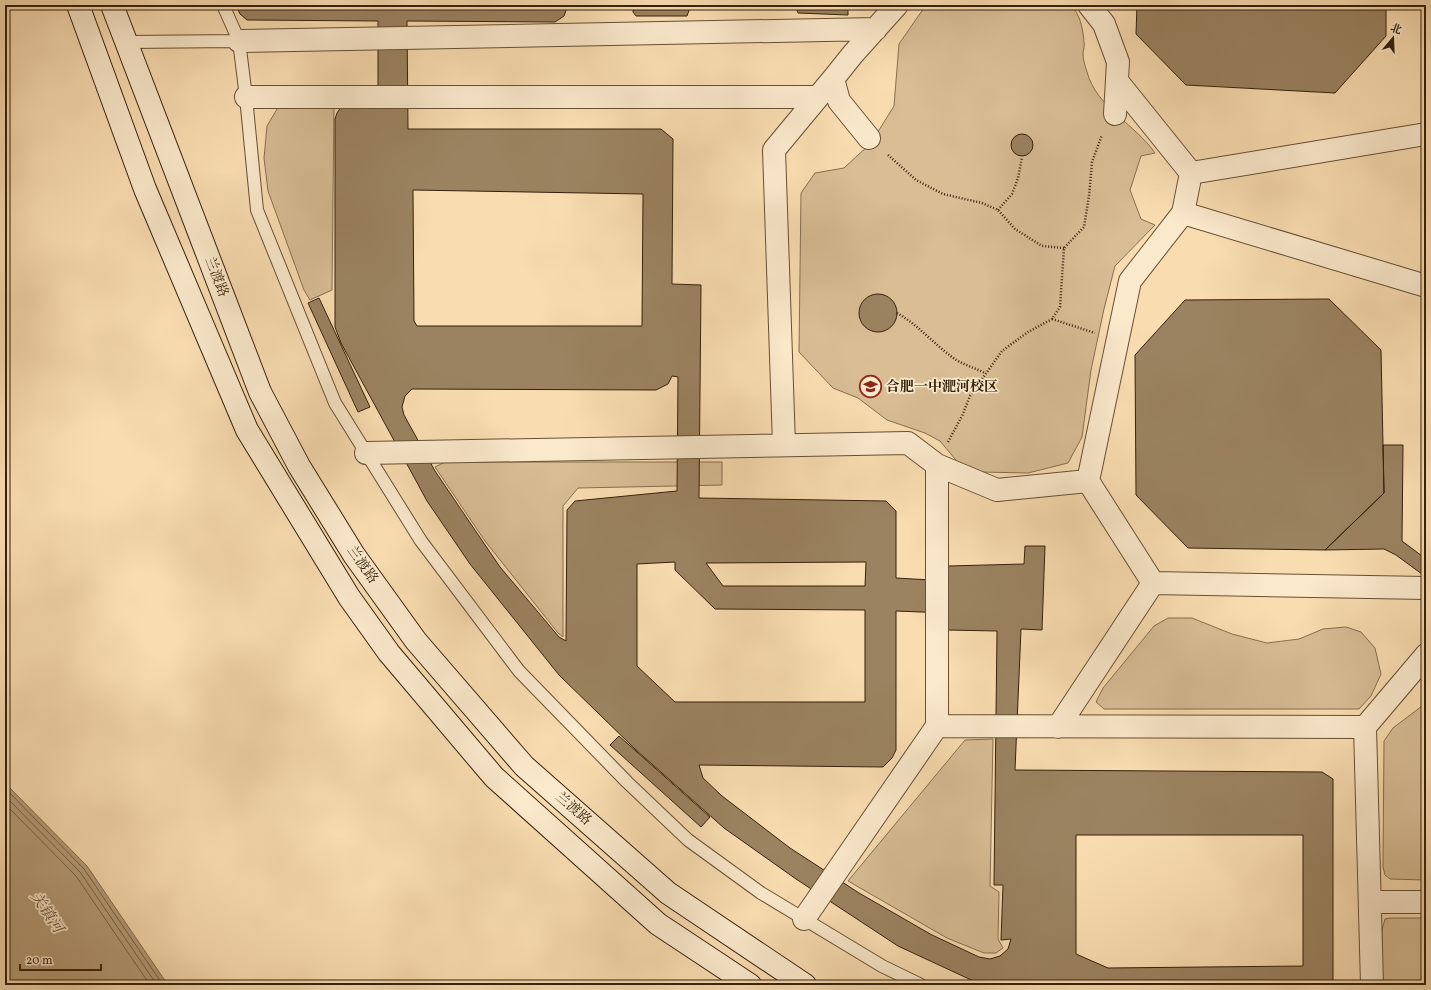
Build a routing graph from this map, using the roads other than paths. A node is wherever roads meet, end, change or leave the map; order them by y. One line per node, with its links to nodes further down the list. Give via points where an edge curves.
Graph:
1 (78, 5): 32 (street, 兰渡路, via 145,188 247,430 348,597 389,653 494,777 658,924)
2 (112, 5): 8 (street, 兰渡路)
3 (223, 5): 7 (lane)
4 (897, 5): 6 (street)
5 (1089, 5): 10 (street, via 1104,24 1118,62)
6 (876, 28): 7 (street); 9 (street)
7 (239, 41): 8 (lane); 11 (lane)
8 (126, 42): 33 (street, 兰渡路, via 260,392 299,466 354,555 416,640 524,766 668,893)
9 (833, 79): 12 (street); 15 (street, via 839,101)
10 (1117, 81): 13 (street); 16 (street)
11 (246, 97): 12 (street); 20 (lane, via 257,210 335,403)
12 (818, 97): 19 (street, via 774,150)
13 (1115, 114)
14 (1426, 134): 16 (street)
15 (869, 138)
16 (1191, 173): 17 (street)
17 (1183, 213): 18 (street); 22 (street, via 1130,281)
18 (1426, 286)
19 (784, 445): 20 (street); 21 (street, via 908,443)
20 (366, 453): 31 (lane, via 420,541 519,671 627,782 688,840)
21 (937, 465): 22 (street, via 997,490); 26 (street)
22 (1088, 481): 23 (street)
23 (1153, 583): 24 (street); 27 (street)
24 (1426, 588)
25 (1426, 655): 28 (street)
26 (937, 726): 27 (street); 31 (street)
27 (1058, 726): 28 (street)
28 (1365, 727): 29 (street)
29 (1370, 902): 30 (street); 35 (street)
30 (1426, 902)
31 (804, 919): 34 (lane, via 882,966)
32 (750, 985)
33 (805, 985)
34 (921, 985)
35 (1372, 985)

